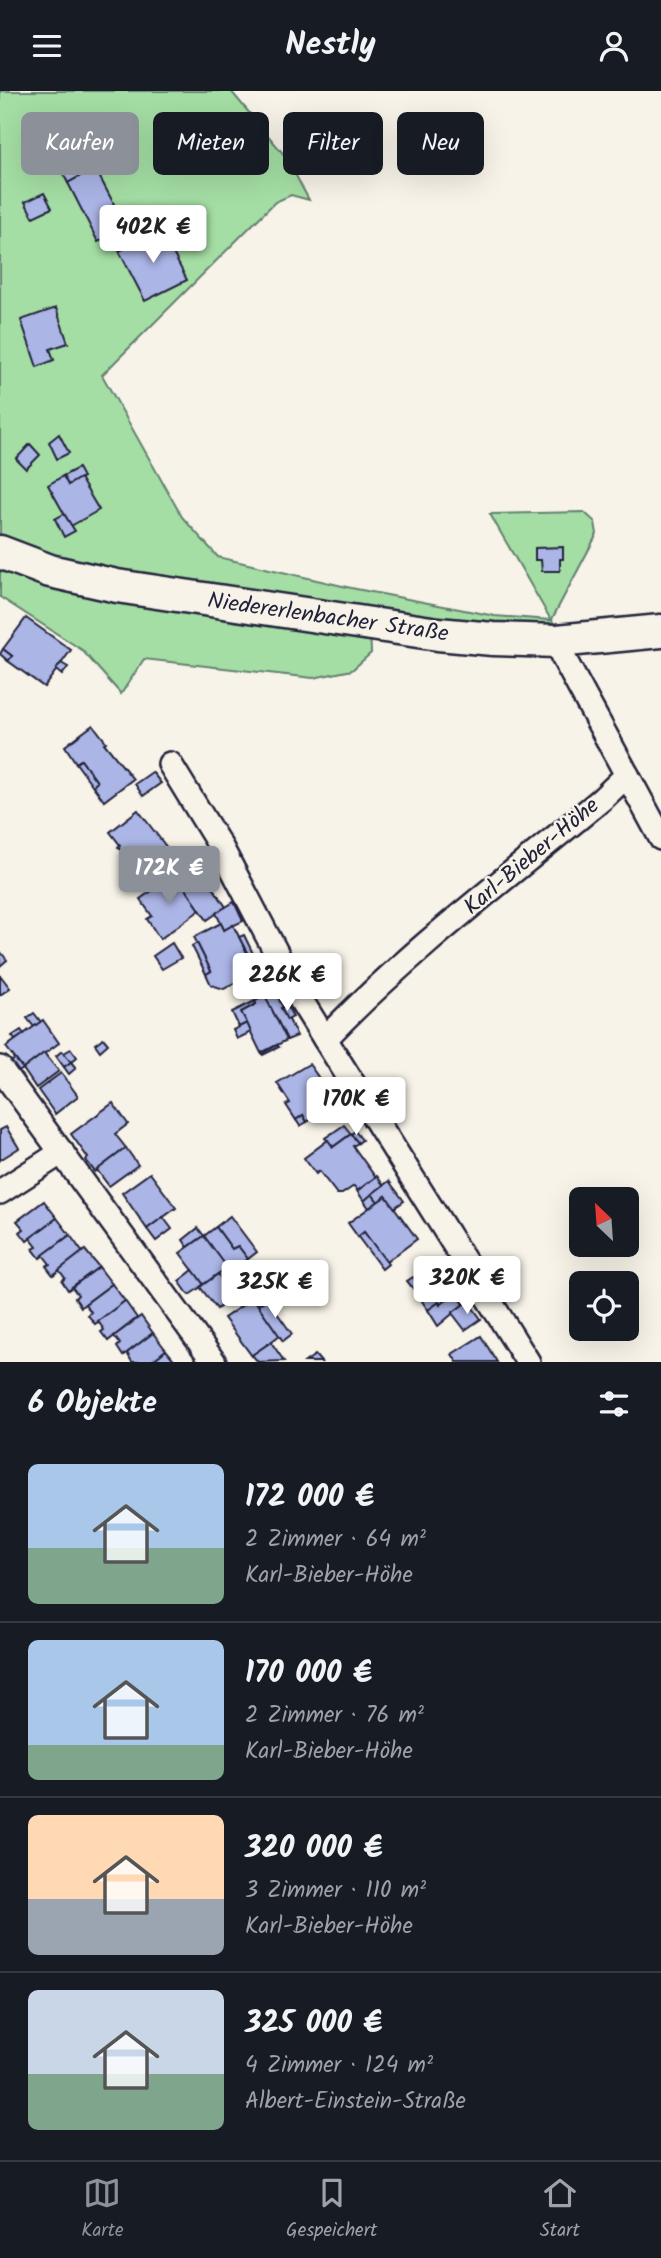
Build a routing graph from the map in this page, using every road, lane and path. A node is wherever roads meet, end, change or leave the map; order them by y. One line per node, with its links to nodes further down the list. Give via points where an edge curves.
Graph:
1 (0, 552): 3 (street, Niedererlenbacher Straße, via 50,571 184,597 438,634)
2 (661, 631): 3 (street, Niedererlenbacher Straße)
3 (557, 641): 5 (street)
4 (170, 764): 7 (street, via 228,860)
5 (627, 775): 6 (street); 7 (street, Karl-Bieber-Höhe, via 390,975)
6 (661, 838)
7 (324, 1039): 12 (street)
8 (0, 1068): 9 (street)
9 (62, 1152): 10 (street); 11 (street)
10 (0, 1192)
11 (214, 1362)
12 (528, 1362)

